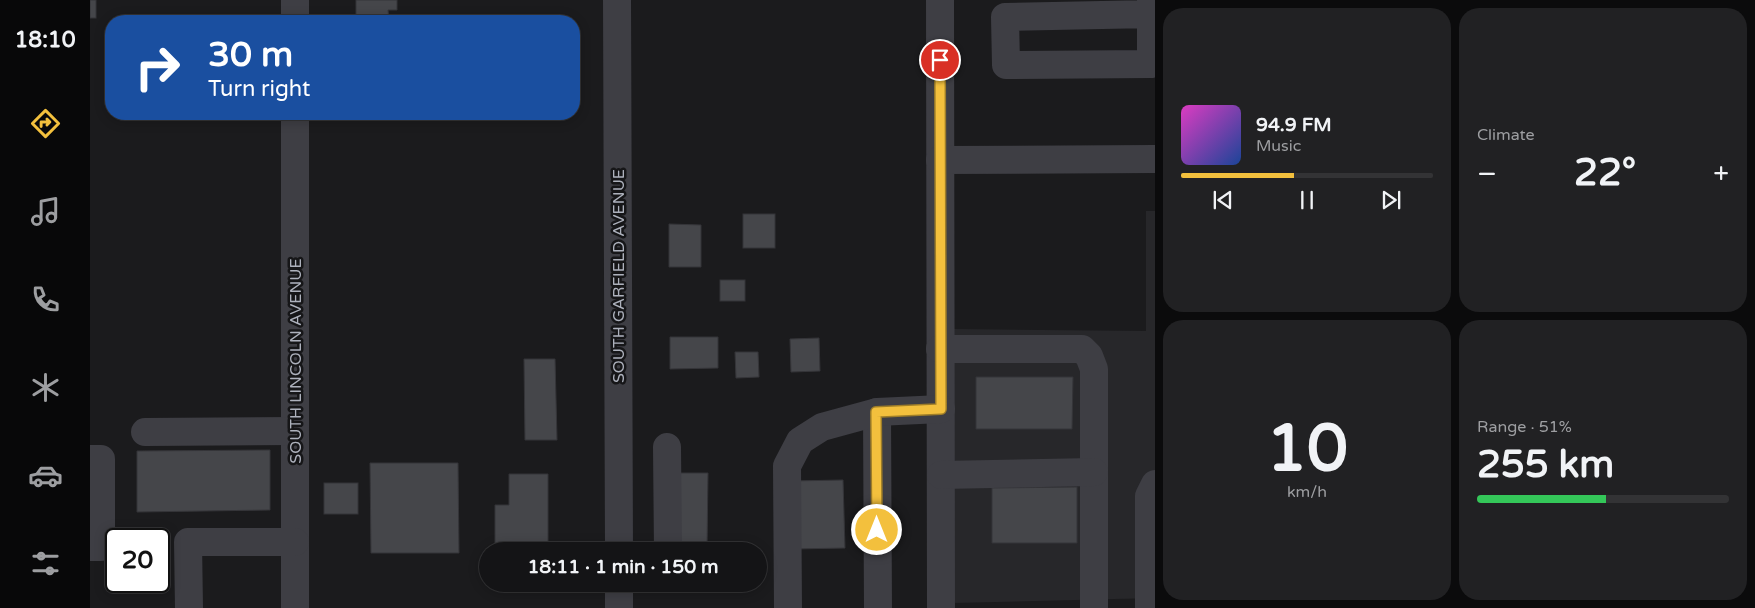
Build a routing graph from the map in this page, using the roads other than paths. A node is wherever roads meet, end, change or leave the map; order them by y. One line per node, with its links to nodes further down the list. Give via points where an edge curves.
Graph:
1 (295, 0): 5 (street)
2 (617, 0): 21 (street, SOUTH GARFIELD AVENUE)
3 (940, 0): 8 (street)
4 (1151, 7): 4 (street, via 1151,64 1006,66 1005,17)
5 (295, 15)
6 (295, 120): 12 (street, SOUTH LINCOLN AVENUE)
7 (1155, 159): 8 (street)
8 (940, 160): 9 (street)
9 (940, 349): 10 (street); 16 (street, via 1082,349 1094,369)
10 (941, 409): 11 (street); 17 (street)
11 (876, 412): 28 (street, via 822,427 800,440 787,466); 29 (street)
12 (295, 431): 13 (street); 20 (street, SOUTH LINCOLN AVENUE)
13 (144, 432)
14 (667, 446): 22 (street)
15 (90, 459): 23 (street, via 101,459 101,547)
16 (1094, 472): 17 (street); 31 (street)
17 (941, 475): 30 (street)
18 (1155, 484): 19 (street, via 1149,496)
19 (1152, 532): 32 (street)
20 (295, 542): 25 (street, via 188,542); 26 (street, SOUTH LINCOLN AVENUE)
21 (619, 542)
22 (668, 542)
23 (90, 547)
24 (619, 592): 27 (street)
25 (188, 608)
26 (295, 608)
27 (619, 608)
28 (788, 608)
29 (878, 608)
30 (941, 608)
31 (1094, 608)
32 (1149, 608)

